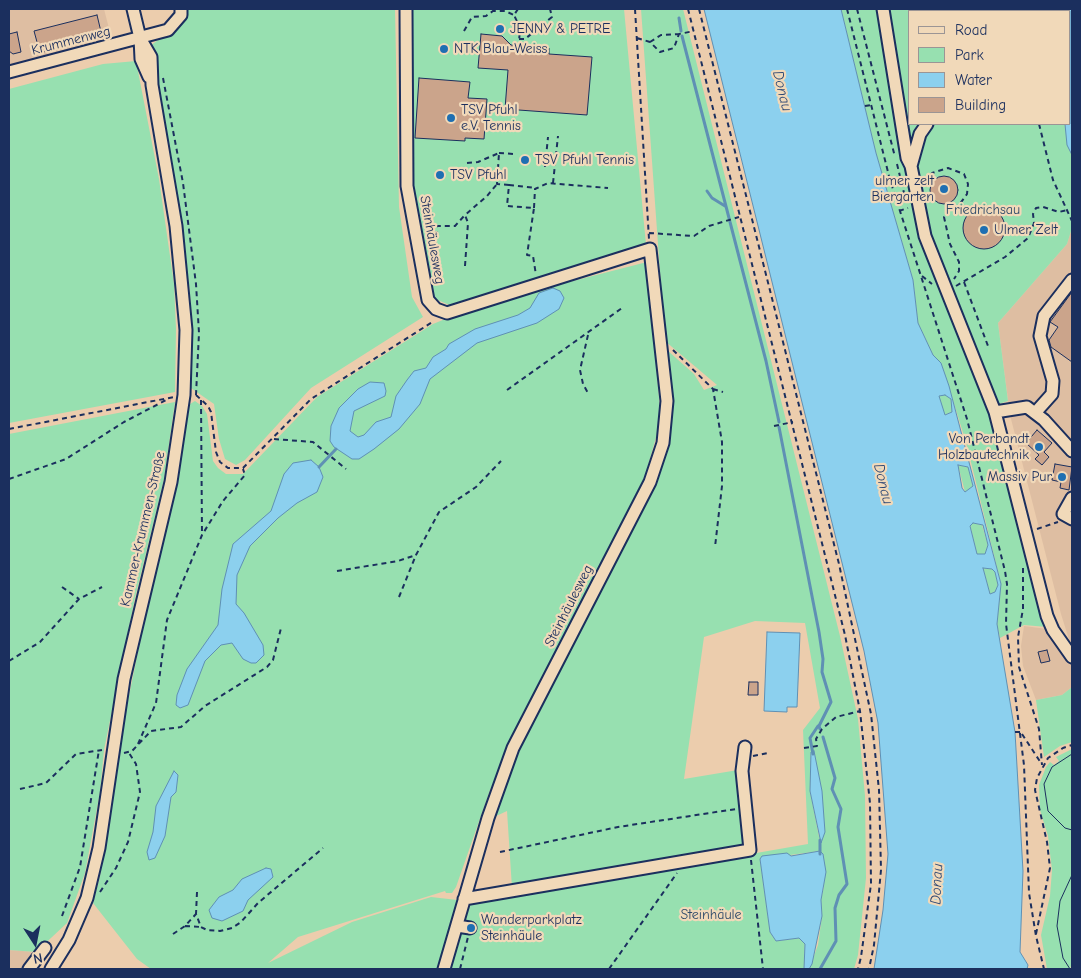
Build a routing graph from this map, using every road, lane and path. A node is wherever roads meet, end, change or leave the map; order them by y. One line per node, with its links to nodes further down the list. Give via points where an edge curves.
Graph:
1 (133, 9): 21 (street, Kammer-Krummen-Straße)
2 (181, 9): 21 (street, via 181,16 168,30)
3 (406, 9): 70 (street, Steinhäulesweg, via 407,186 428,300 436,309)
4 (518, 9): 13 (path)
5 (550, 9): 13 (path, via 552,17 519,41 520,28)
6 (635, 9): 22 (path)
7 (688, 9): 16 (path)
8 (699, 9): 19 (path)
9 (847, 9): 14 (path)
10 (857, 9): 51 (path)
11 (884, 9): 38 (street, via 907,158)
12 (494, 10): 13 (path); 15 (path, via 486,16 472,17)
13 (514, 15)
14 (852, 30): 17 (path); 27 (path)
15 (464, 31)
16 (694, 31): 20 (path); 55 (path)
17 (846, 31)
18 (710, 32): 19 (path)
19 (705, 33): 26 (path)
20 (679, 34): 23 (path, via 661,34); 23 (path, via 674,48 660,52)
21 (140, 38): 24 (street, Krummenweg); 130 (street, Kammer-Krummen-Straße, via 150,57 176,226 186,330 184,395 171,482 124,679 99,848)
22 (637, 38): 23 (path); 58 (path)
23 (650, 42)
24 (9, 72)
25 (728, 103): 26 (path)
26 (724, 104): 45 (path)
27 (871, 105): 28 (path); 40 (path)
28 (865, 106)
29 (925, 125): 38 (street)
30 (1039, 125): 53 (path, via 1053,180)
31 (558, 136): 36 (path)
32 (548, 137): 35 (path)
33 (499, 153): 34 (path); 37 (path); 44 (path)
34 (514, 154)
35 (546, 160): 36 (path); 39 (path)
36 (555, 161): 42 (path)
37 (467, 163)
38 (911, 166): 47 (street)
39 (545, 167)
40 (890, 180): 41 (path); 52 (path)
41 (884, 181)
42 (553, 183): 48 (path); 49 (path)
43 (747, 183): 45 (path)
44 (497, 184): 46 (path); 54 (path)
45 (743, 184): 61 (path)
46 (509, 185): 48 (path); 50 (path, via 508,206)
47 (913, 186): 68 (street); 68 (path, via 923,184 932,174 948,168 964,174 968,184 967,194 959,205 944,217 959,271)
48 (536, 188): 50 (path)
49 (608, 188)
50 (534, 208): 67 (path, via 527,256 533,256)
51 (908, 208): 52 (path); 56 (path)
52 (899, 210): 64 (path)
53 (1067, 210): 57 (path); 73 (path, via 1036,208 1028,238 1005,257 964,282)
54 (465, 215): 62 (path, via 468,223); 63 (path, via 455,226 437,226)
55 (740, 216): 58 (path, via 709,226 694,236); 82 (path)
56 (911, 216)
57 (1072, 221)
58 (649, 233): 59 (path)
59 (650, 249): 67 (street); 72 (street, Steinhäulesweg)
60 (767, 260): 61 (path)
61 (763, 261): 105 (path, via 841,564)
62 (465, 266)
63 (432, 268)
64 (921, 275): 68 (path); 112 (path, via 967,419 1005,571 1006,624)
65 (934, 280): 68 (path)
66 (1072, 280): 81 (street, via 1044,316 1040,336 1053,381 1052,394)
67 (538, 283): 70 (street)
68 (942, 289): 80 (street)
69 (622, 308): 71 (path)
70 (447, 313): 85 (path, via 311,399)
71 (588, 334): 75 (path); 77 (path, via 580,370)
72 (661, 338): 74 (path); 131 (street, Steinhäulesweg, via 666,420 663,443 650,482 513,748)
73 (988, 346)
74 (713, 389): 76 (path); 95 (path, via 722,442 722,486)
75 (507, 390)
76 (723, 392)
77 (588, 393)
78 (196, 395): 79 (path)
79 (201, 400): 88 (path, via 211,412 220,462 228,468); 94 (path)
80 (995, 412): 81 (street, via 1027,407); 93 (street)
81 (1035, 413): 86 (street)
82 (792, 422): 83 (path); 108 (path, via 845,635)
83 (774, 426)
84 (9, 429): 90 (path, via 170,398 66,459)
85 (274, 439): 88 (path); 89 (path, via 313,442)
86 (1072, 451)
87 (501, 461): 96 (path, via 476,487 439,512)
88 (243, 468): 94 (path, via 245,475 223,501)
89 (346, 469)
90 (9, 479)
91 (1072, 498): 92 (street)
92 (1068, 516): 93 (path, via 1058,523)
93 (1026, 532): 106 (street, via 1049,621)
94 (202, 535): 114 (path, via 167,620 156,704)
95 (715, 546)
96 (416, 555): 98 (path); 101 (path)
97 (1022, 561): 118 (path, via 1024,580 1018,637 1019,667 1039,729)
98 (337, 571)
99 (62, 587): 102 (path)
100 (102, 587): 102 (path)
101 (399, 597)
102 (78, 599): 107 (path, via 40,642)
103 (281, 628): 114 (path, via 273,660 267,667 205,706 181,727 150,731)
104 (861, 638): 105 (path)
105 (857, 639): 110 (path)
106 (1072, 657)
107 (9, 661)
108 (860, 711): 115 (path, via 836,716 822,728 816,739 817,746); 149 (path, via 870,803 871,884)
109 (876, 713): 110 (path)
110 (871, 714): 120 (path)
111 (1015, 732): 112 (path)
112 (1020, 732): 118 (path); 139 (path, via 1029,893)
113 (1072, 745): 118 (path)
114 (137, 746): 130 (path, via 127,753 136,764 140,792 128,842 98,895)
115 (804, 748)
116 (745, 752): 117 (path); 122 (street, via 742,771)
117 (768, 753)
118 (1042, 764): 139 (path, via 1035,790 1050,868)
119 (20, 789): 133 (path, via 46,783 76,754 99,750 80,867)
120 (879, 790): 121 (path); 127 (path)
121 (883, 790)
122 (745, 808): 124 (street); 125 (path, via 618,827)
123 (323, 848): 136 (path, via 232,928 220,931)
124 (750, 850): 126 (street); 148 (path)
125 (500, 852)
126 (684, 861): 131 (street); 147 (path)
127 (882, 870): 128 (path); 140 (path)
128 (886, 870)
129 (197, 892): 132 (path)
130 (87, 898): 144 (street, Kammer-Krummen-Straße, via 69,940)
131 (464, 899): 135 (street, Steinhäulesweg)
132 (196, 914): 134 (path); 136 (path)
133 (62, 916)
134 (185, 926): 136 (path); 138 (path)
135 (457, 926): 137 (street); 145 (street, Steinhäulesweg)
136 (201, 927)
137 (470, 928): 146 (path)
138 (173, 934)
139 (1036, 936): 151 (path)
140 (874, 945): 141 (path); 150 (path)
141 (878, 946)
142 (45, 948): 143 (street)
143 (29, 969)
144 (51, 969)
145 (444, 969)
146 (460, 969)
147 (609, 969)
148 (763, 969)
149 (858, 969)
150 (869, 969)
151 (1044, 969)

